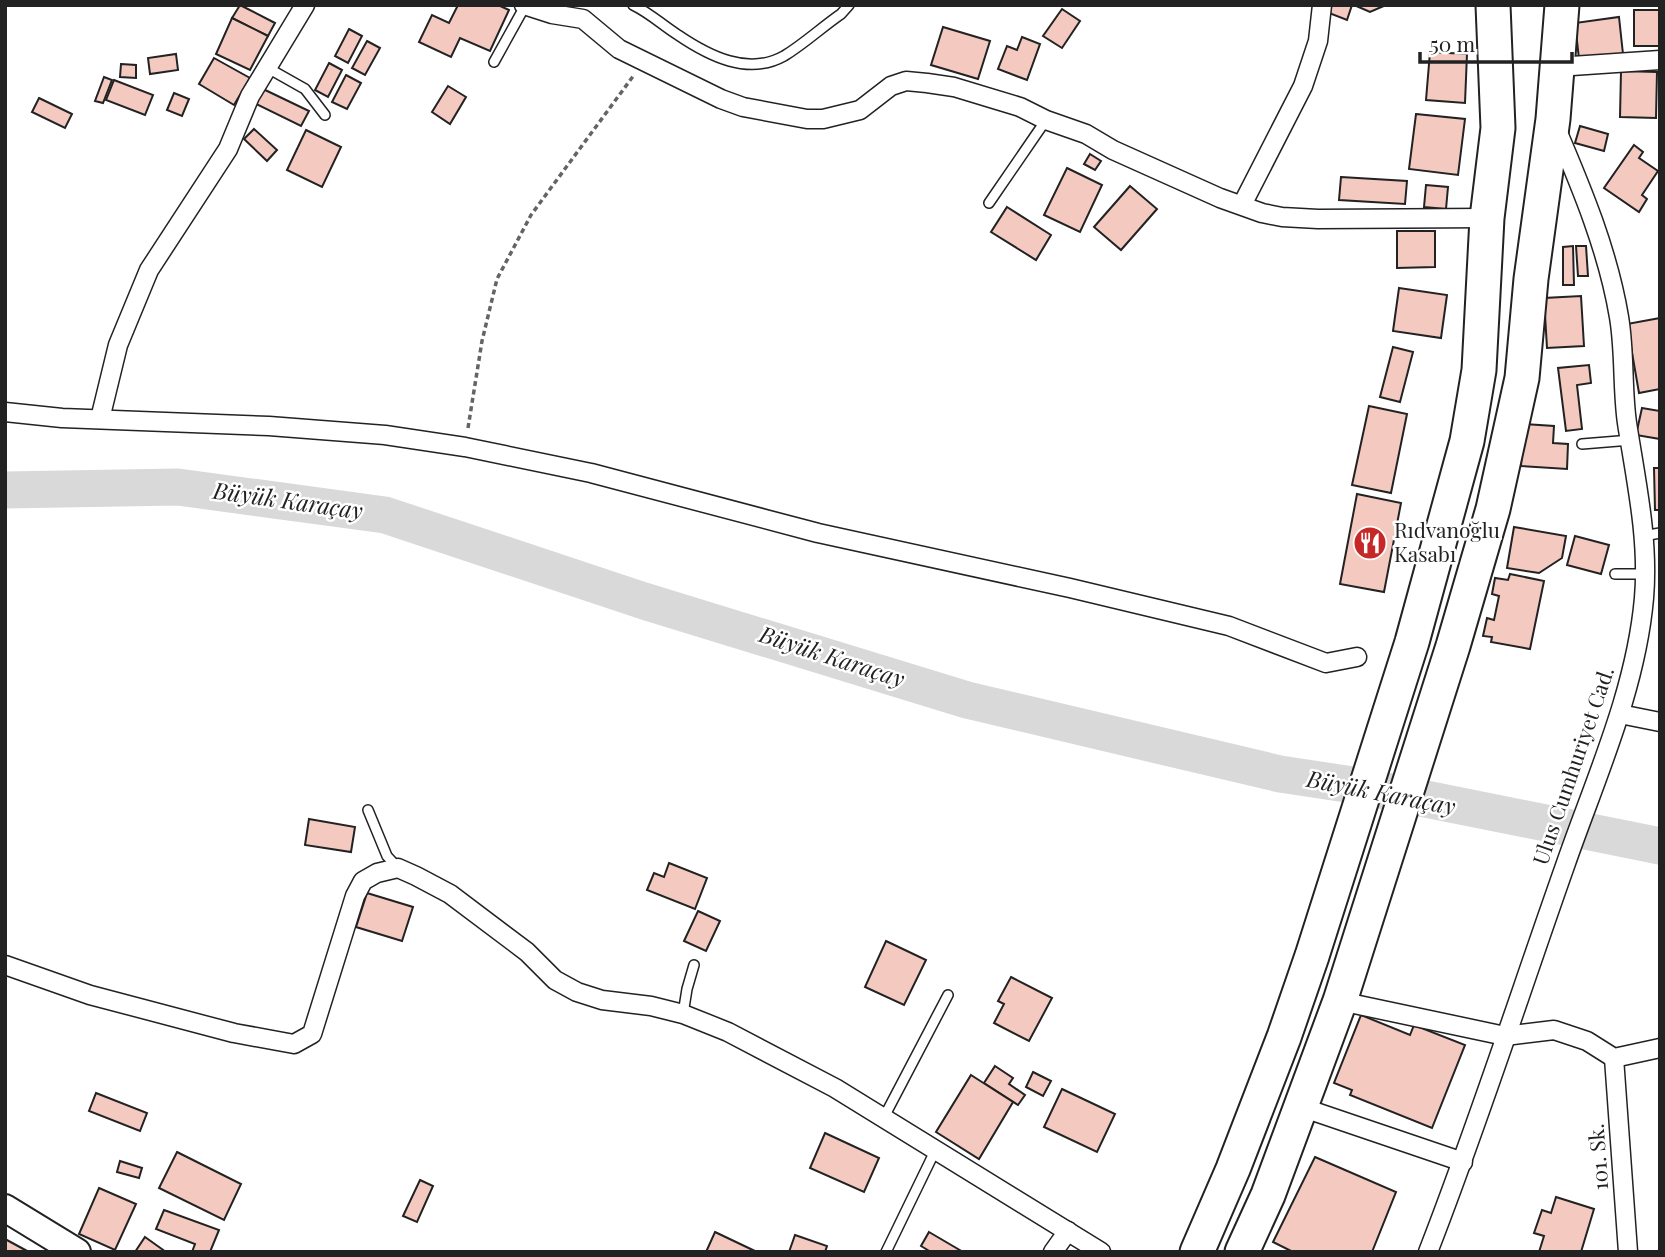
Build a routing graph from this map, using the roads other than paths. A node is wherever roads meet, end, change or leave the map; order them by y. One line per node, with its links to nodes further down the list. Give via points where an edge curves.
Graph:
1 (305, 5): 10 (street)
2 (633, 5): 3 (lane, via 725,61 759,64 783,56)
3 (849, 5)
4 (1322, 5): 16 (street, via 1318,41 1303,86)
5 (1493, 5): 17 (highway, via 1497,128)
6 (1562, 5): 11 (highway)
7 (525, 6): 9 (lane); 14 (street, via 583,19 620,49 743,107 807,119 841,116 860,110 891,86 906,81 992,98)
8 (1660, 60): 11 (street)
9 (494, 62)
10 (266, 67): 12 (lane, via 306,89); 19 (street, via 228,149 149,270 118,345)
11 (1557, 67): 13 (highway)
12 (325, 115)
13 (1553, 119): 20 (street, Ulus Cumhuriyet Cad., via 1585,193 1615,296); 33 (highway, via 1522,378 1493,509)
14 (1046, 120): 15 (lane); 16 (street)
15 (989, 204)
16 (1242, 205): 17 (street, via 1282,217)
17 (1487, 218): 48 (highway, via 1479,370 1467,441 1412,642 1284,1037)
18 (5, 412): 19 (street)
19 (100, 419): 25 (street, via 269,426 465,447 1229,626 1326,663)
20 (1631, 440): 21 (lane); 22 (street, Ulus Cumhuriyet Cad.)
21 (1582, 444)
22 (1651, 535): 23 (street, Ulus Cumhuriyet Cad.)
23 (1645, 573): 24 (lane); 26 (street, Ulus Cumhuriyet Cad., via 1641,620)
24 (1615, 575)
25 (1357, 657)
26 (1620, 713): 27 (street); 35 (street, Ulus Cumhuriyet Cad.)
27 (1660, 722)
28 (368, 810): 29 (lane, via 387,856)
29 (398, 869): 30 (street, via 363,881 312,1034 294,1044 90,995); 34 (street, via 450,894 577,992)
30 (5, 965)
31 (694, 965): 34 (lane)
32 (948, 995): 39 (lane)
33 (1340, 1002): 35 (street); 38 (highway)
34 (683, 1014): 39 (street, via 728,1032)
35 (1505, 1036): 37 (street, via 1554,1030 1587,1041); 41 (street, Ulus Cumhuriyet Cad.)
36 (1660, 1048): 37 (street)
37 (1614, 1058): 51 (street, 101. Sk.)
38 (1301, 1107): 41 (street); 49 (highway)
39 (883, 1119): 40 (street)
40 (935, 1151): 43 (street); 45 (lane)
41 (1463, 1162): 50 (street, Ulus Cumhuriyet Cad.)
42 (5, 1208): 44 (street)
43 (1068, 1231): 46 (street); 47 (street)
44 (77, 1252)
45 (886, 1252)
46 (1053, 1252)
47 (1101, 1252)
48 (1196, 1252)
49 (1242, 1252)
50 (1428, 1252)
51 (1628, 1252)

